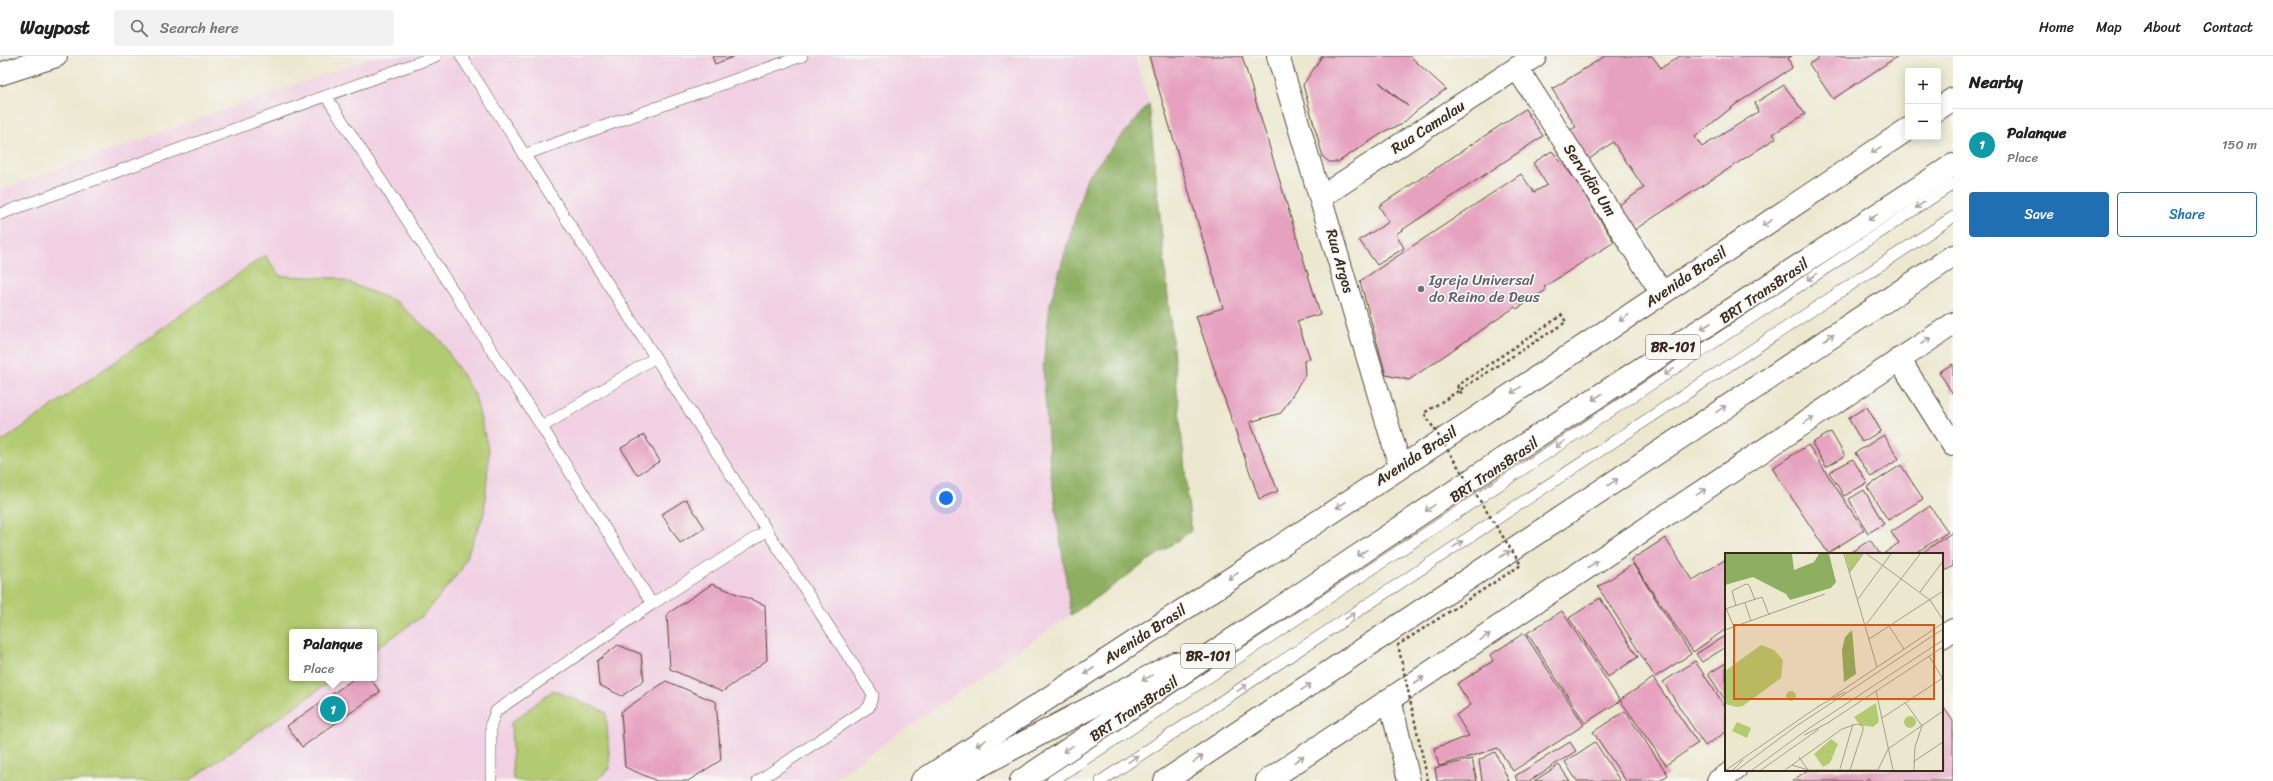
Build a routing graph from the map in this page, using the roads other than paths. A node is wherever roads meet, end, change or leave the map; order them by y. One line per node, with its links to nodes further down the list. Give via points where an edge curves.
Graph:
1 (56, 56): 8 (main road)
2 (436, 56): 9 (lane)
3 (461, 56): 13 (lane)
4 (802, 56): 13 (lane)
5 (1535, 56): 7 (main road, Rua Camalau)
6 (1284, 60): 16 (main road, Rua Argos)
7 (1517, 68): 16 (main road, Rua Camalau); 20 (main road, Servidão Um)
8 (1, 72)
9 (326, 96): 17 (lane); 24 (lane)
10 (1953, 99): 11 (main road)
11 (1941, 107)
12 (1905, 131): 20 (main road, Avenida Brasil, one-way to 20)
13 (524, 155): 22 (lane)
14 (1953, 165): 29 (main road, BR-101, one-way to 29)
15 (1953, 184): 39 (lane, BRT TransBrasil, one-way to 39)
16 (1321, 197): 26 (main road, Rua Argos)
17 (0, 214)
18 (1953, 217): 40 (lane, one-way to 18)
19 (1953, 256): 41 (main road, one-way to 19)
20 (1662, 293): 26 (main road, Avenida Brasil, one-way to 26)
21 (1953, 324): 23 (main road, one-way to 21)
22 (654, 358): 24 (lane); 27 (lane)
23 (1899, 359): 25 (main road); 32 (main road, one-way to 23)
24 (542, 428): 28 (lane)
25 (1953, 445)
26 (1400, 466): 36 (main road, Avenida Brasil, one-way to 36)
27 (766, 531): 28 (lane); 35 (lane, via 872,695 870,707)
28 (652, 604): 34 (lane, via 496,711 491,724)
29 (1280, 608): 37 (main road, one-way to 37); 38 (main road, BR-101, one-way to 38)
30 (1953, 630): 31 (main road)
31 (1943, 636)
32 (1390, 699): 42 (main road, one-way to 32); 43 (main road)
33 (1733, 771): 44 (main road)
34 (491, 781)
35 (758, 781)
36 (922, 781)
37 (951, 781)
38 (1021, 781)
39 (1052, 781)
40 (1101, 781)
41 (1165, 781)
42 (1267, 781)
43 (1409, 781)
44 (1718, 781)

